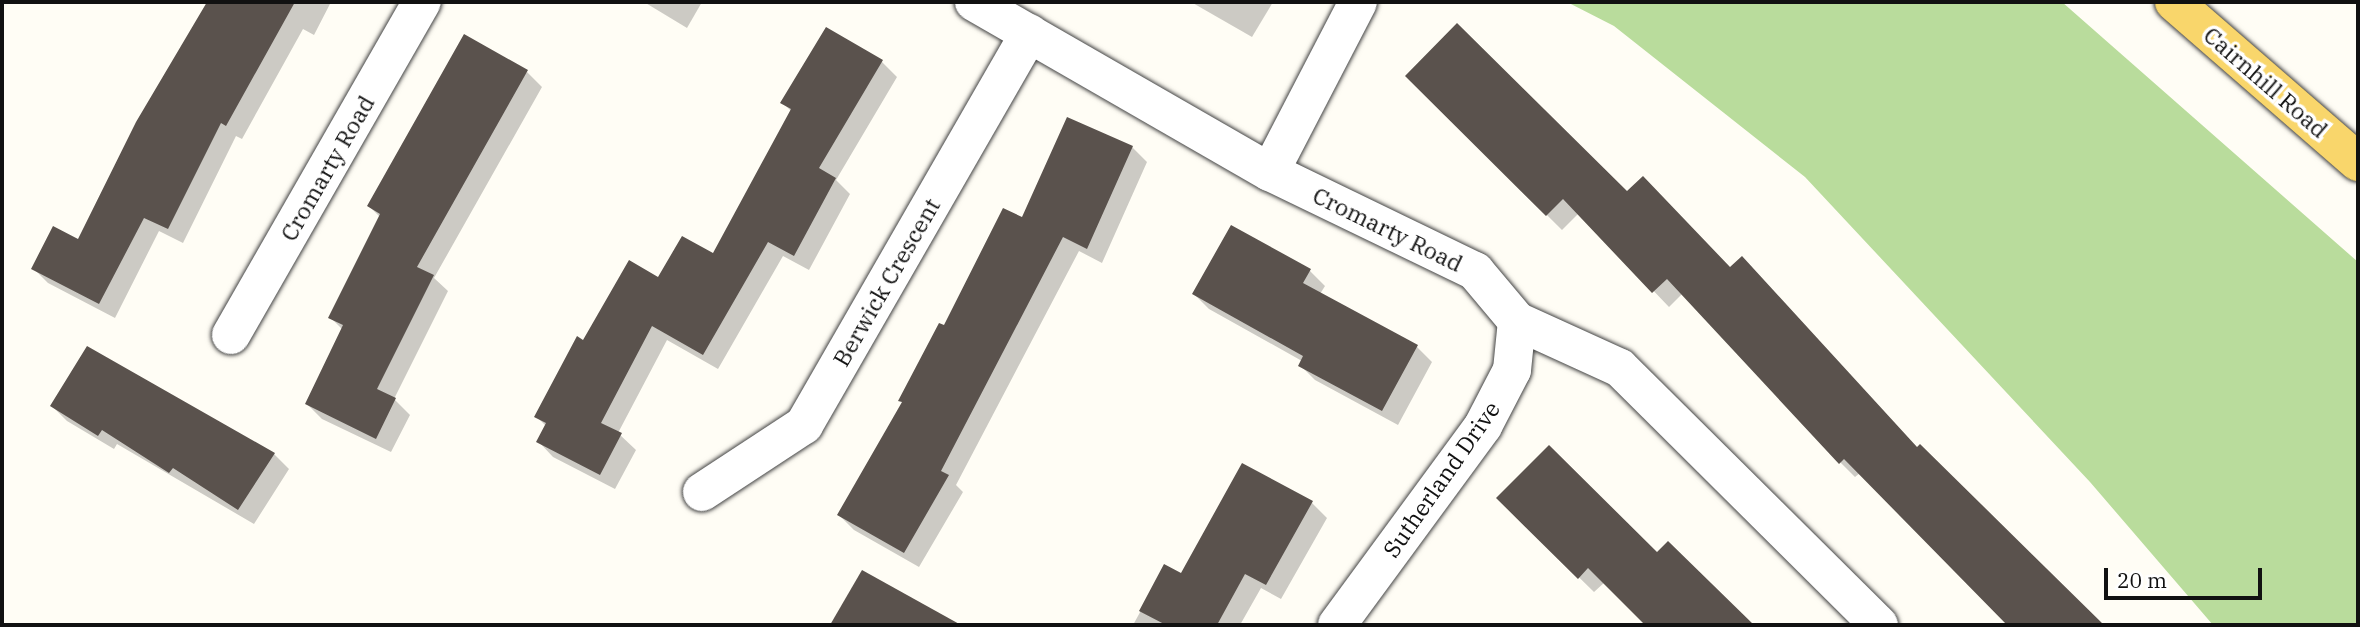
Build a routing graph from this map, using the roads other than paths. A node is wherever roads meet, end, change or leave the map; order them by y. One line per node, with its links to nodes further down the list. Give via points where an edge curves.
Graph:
1 (422, 2): 9 (street, Cromarty Road)
2 (974, 2): 5 (street, Cromarty Road)
3 (1358, 2): 7 (street)
4 (2174, 2): 6 (main road, Cairnhill Road)
5 (1029, 33): 7 (street, Cromarty Road); 10 (street, Berwick Crescent, via 804,425)
6 (2358, 162)
7 (1270, 172): 8 (street, Cromarty Road, via 1475,271)
8 (1517, 321): 11 (street, Sutherland Drive, via 1512,370 1483,426); 12 (street, Cromarty Road, via 1620,368)
9 (231, 335)
10 (702, 492)
11 (1337, 625)
12 (1879, 625)

